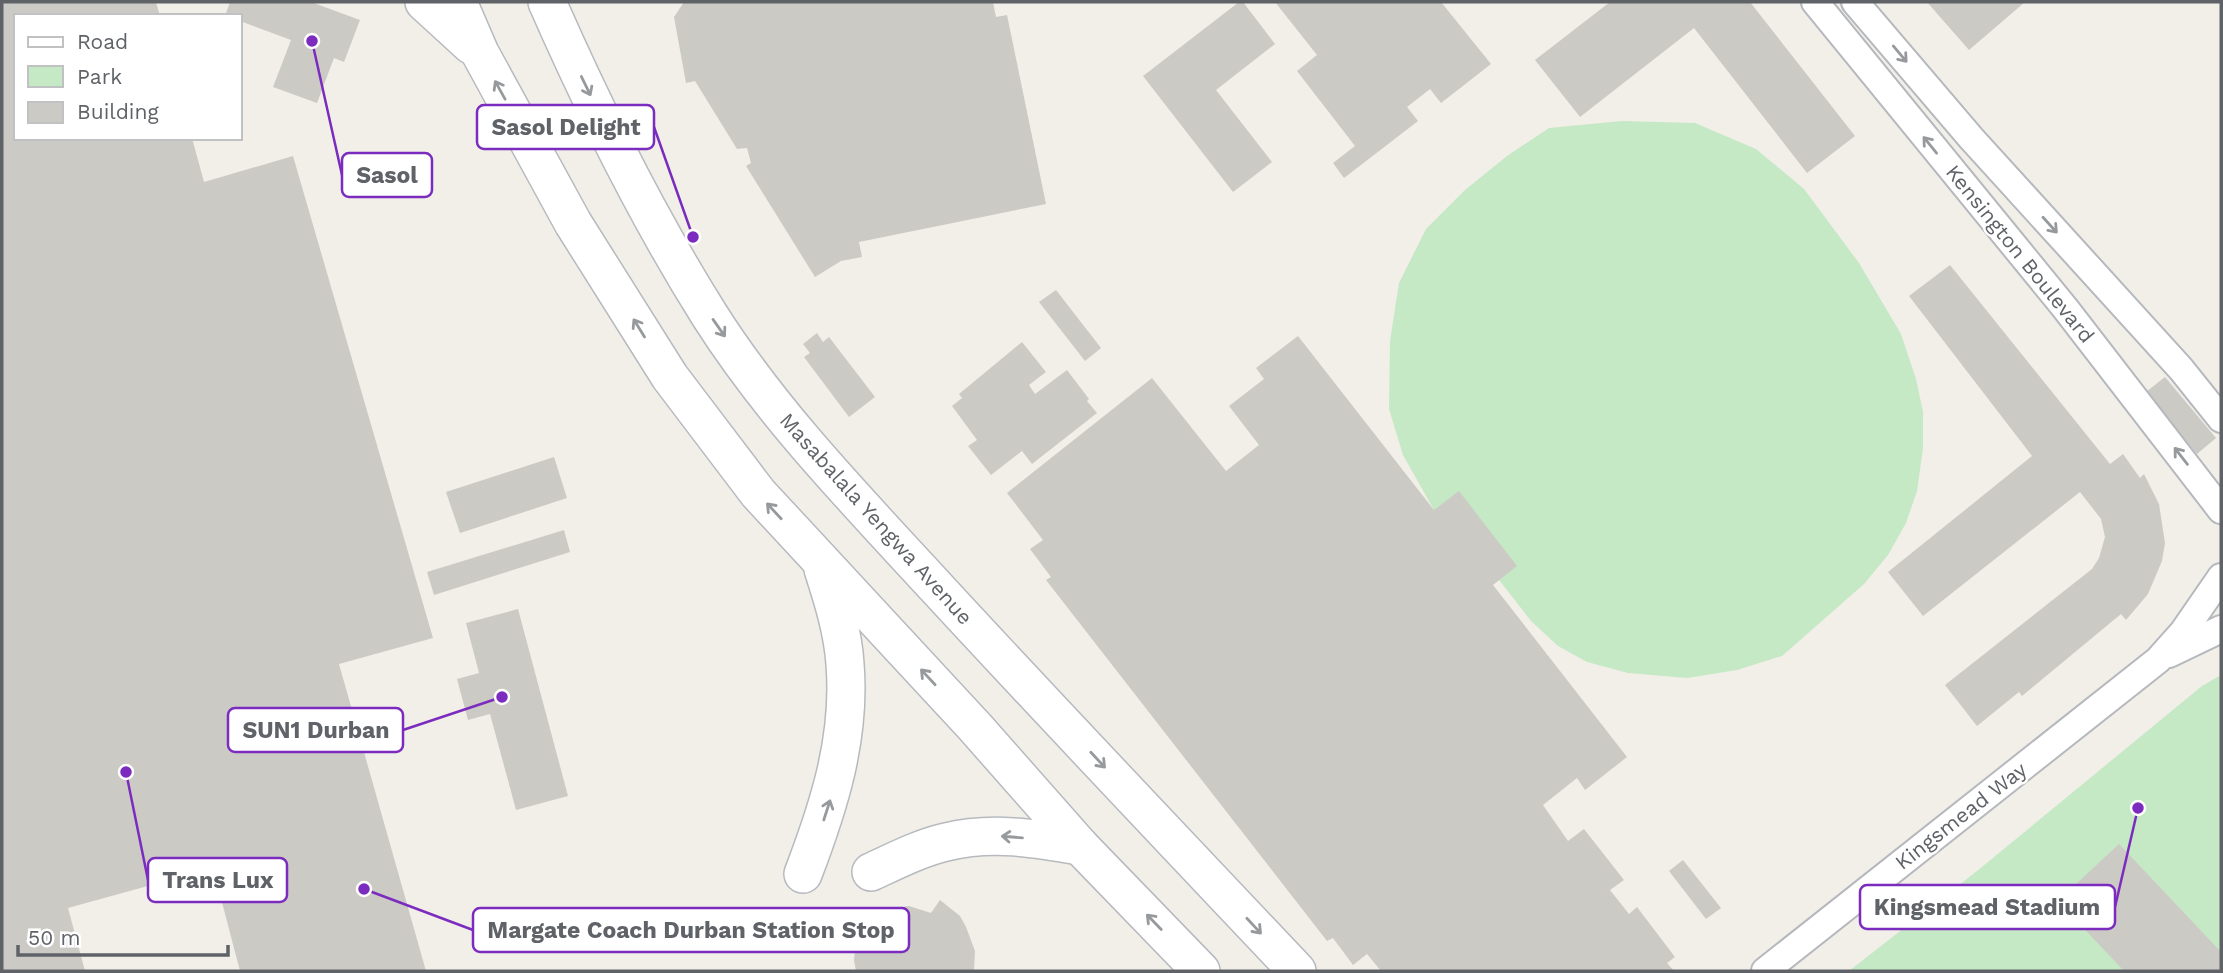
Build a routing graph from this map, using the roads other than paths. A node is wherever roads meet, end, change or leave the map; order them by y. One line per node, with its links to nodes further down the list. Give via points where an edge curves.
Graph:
1 (424, 2): 8 (main road)
2 (458, 2): 8 (main road)
3 (547, 2): 7 (main road, Masabalala Yengwa Avenue)
4 (575, 2): 7 (main road)
5 (1815, 2): 10 (street, Kensington Boulevard, one-way to 5, via 2066,308)
6 (1856, 2): 9 (street, Kensington Boulevard, one-way to 9)
7 (568, 50): 19 (main road, Masabalala Yengwa Avenue, one-way to 19, via 649,211 710,317 768,398 836,479)
8 (480, 53): 11 (main road, one-way to 8, via 758,493 670,377 573,223)
9 (2221, 419)
10 (2221, 510)
11 (821, 561): 15 (main road, one-way to 11); 17 (main road, one-way to 11, via 831,797 845,713 845,662)
12 (2221, 578): 14 (street, Kingsmead Way)
13 (2221, 629): 14 (street, Kingsmead Way)
14 (2158, 660): 20 (street, Kingsmead Way)
15 (1080, 846): 16 (main road, one-way to 16, via 992,835 970,837 921,850); 18 (main road, one-way to 15)
16 (871, 872)
17 (803, 874)
18 (1201, 971)
19 (1297, 971)
20 (1765, 971)

